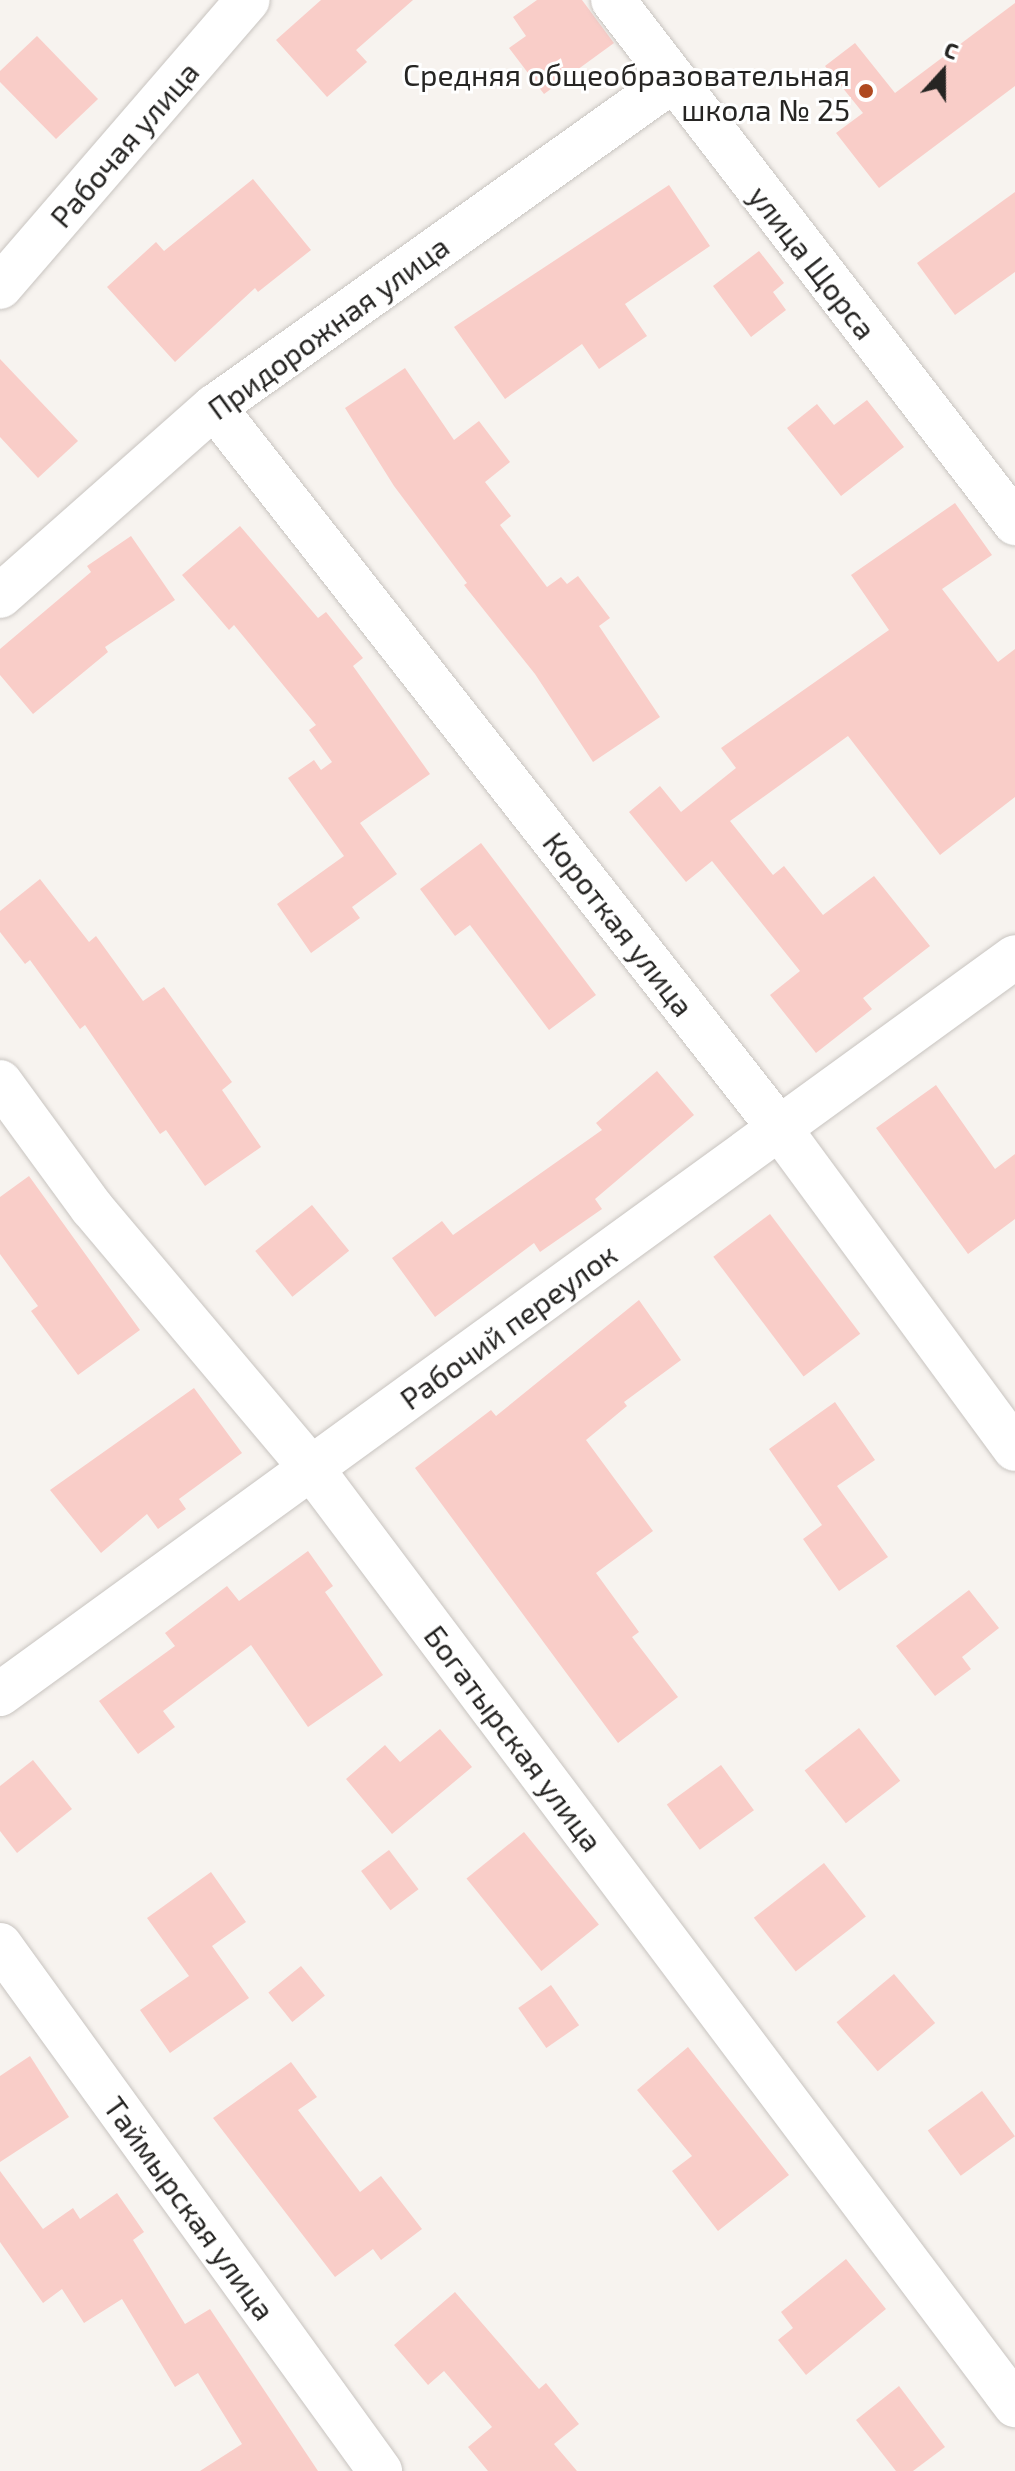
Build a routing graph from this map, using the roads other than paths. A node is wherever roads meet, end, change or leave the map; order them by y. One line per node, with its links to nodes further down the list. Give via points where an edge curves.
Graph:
1 (248, 0): 4 (street, Рабочая улица)
2 (613, 0): 3 (street, улица Щорса)
3 (672, 81): 5 (street, Придорожная улица); 6 (street, улица Щорса)
4 (0, 287)
5 (214, 407): 7 (street, Придорожная улица); 10 (street, Короткая улица)
6 (1015, 523)
7 (0, 596)
8 (1015, 957): 10 (street, Рабочий переулок)
9 (0, 1082): 12 (street, Богатырская улица, via 92,1208)
10 (780, 1129): 11 (street, Короткая улица); 12 (street, Рабочий переулок)
11 (1015, 1449)
12 (312, 1469): 13 (street, Рабочий переулок); 15 (street, Богатырская улица)
13 (0, 1694)
14 (0, 1945): 16 (street, Таймырская улица)
15 (1015, 2405)
16 (380, 2471)

